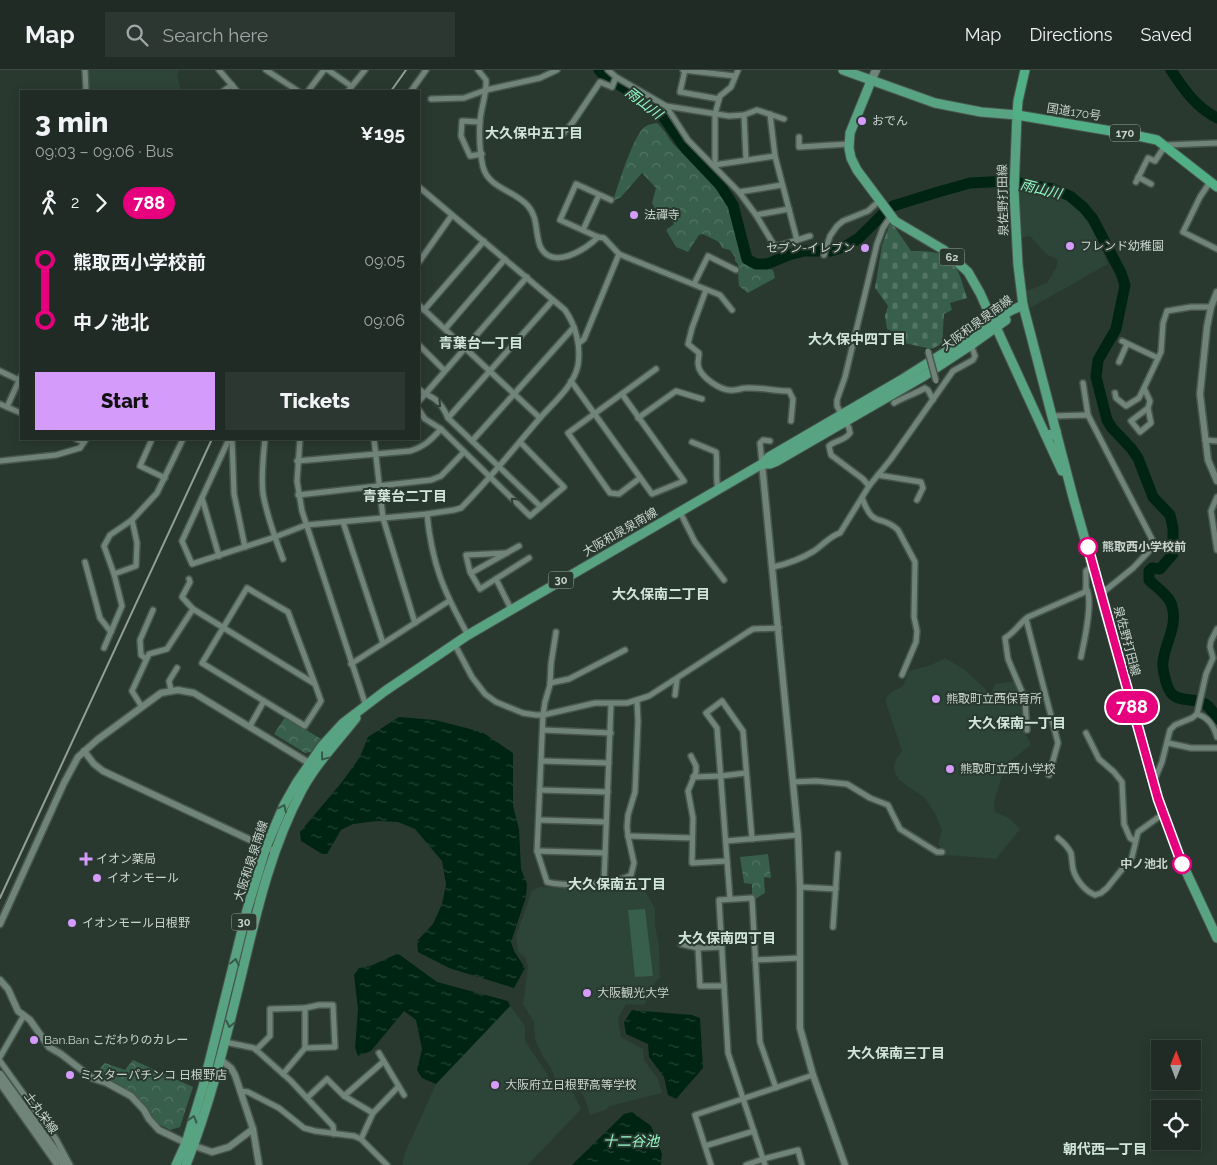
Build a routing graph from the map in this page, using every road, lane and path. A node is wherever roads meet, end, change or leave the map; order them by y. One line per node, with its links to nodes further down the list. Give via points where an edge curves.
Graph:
1 (85, 70): 20 (street)
2 (219, 70): 18 (street)
3 (266, 70): 23 (street)
4 (324, 70): 24 (street)
5 (328, 70): 19 (street)
6 (366, 70): 19 (street)
7 (426, 70): 26 (street)
8 (478, 70): 27 (street, via 486,80)
9 (557, 70): 27 (street, via 540,78)
10 (608, 70): 16 (street)
11 (684, 70): 15 (street); 29 (street, via 680,92)
12 (844, 70): 17 (main road)
13 (876, 70): 17 (main road)
14 (1026, 70): 34 (highway)
15 (736, 73): 29 (street, via 731,87)
16 (616, 77): 30 (street); 37 (street, via 612,87 600,82)
17 (871, 81): 34 (main road, via 935,103); 40 (main road, via 850,132)
18 (232, 85): 21 (street); 22 (street)
19 (351, 86): 25 (street)
20 (86, 90)
21 (224, 90)
22 (236, 90)
23 (296, 90)
24 (309, 90)
25 (349, 90)
26 (412, 90)
27 (486, 90): 28 (street, via 464,98); 36 (street)
28 (431, 99)
29 (719, 99): 31 (street)
30 (666, 106): 31 (street); 45 (street, via 688,140)
31 (715, 114): 33 (street); 45 (street)
32 (770, 114): 33 (street, via 757,110); 35 (street); 43 (street)
33 (744, 115): 44 (street)
34 (1017, 115): 41 (highway, 国道170号 / 170, via 1148,137); 73 (main road, 泉佐野打田線 / 62, via 1014,191)
35 (784, 119)
36 (480, 122): 42 (street); 42 (street, via 462,122 462,136 470,156)
37 (563, 134)
38 (799, 137): 40 (street, via 799,147)
39 (1217, 143): 41 (street)
40 (849, 144): 54 (main road, 62, via 857,170)
41 (1165, 146): 46 (street, via 1155,161 1148,158 1137,180); 47 (highway, 国道170号 / 170)
42 (482, 154): 59 (street, via 483,168 494,184 520,199 533,213 544,252 564,258)
43 (775, 156): 44 (street); 48 (street)
44 (746, 160): 45 (street)
45 (714, 165): 50 (street)
46 (1151, 184)
47 (1213, 184): 62 (street, via 1200,197 1183,232)
48 (782, 185): 50 (street); 53 (street)
49 (420, 188): 55 (street)
50 (739, 192): 56 (street)
51 (600, 195): 52 (street); 57 (street); 57 (street, via 576,184 560,220)
52 (611, 200)
53 (789, 209): 56 (street); 60 (street)
54 (885, 209): 64 (street, via 868,210 843,221 830,236); 78 (main road, 62, via 910,231 958,262 974,281); 118 (street, via 883,228 837,400)
55 (452, 215): 61 (street); 66 (street)
56 (756, 215): 60 (street, via 774,245)
57 (583, 230): 59 (street)
58 (810, 236): 60 (street)
59 (598, 237): 63 (street, via 604,238)
60 (797, 240)
61 (484, 241): 65 (street); 76 (street)
62 (1217, 249)
63 (620, 254): 69 (street); 81 (street, via 584,339)
64 (824, 255)
65 (505, 259): 68 (street); 80 (street)
66 (420, 261)
67 (736, 270): 69 (street, via 708,256)
68 (526, 278): 72 (street); 84 (street)
69 (694, 284): 70 (street)
70 (706, 290): 77 (street, via 720,295); 119 (street, via 688,344 699,352 698,366 704,376 728,390 789,391 793,399)
71 (1217, 292): 75 (street)
72 (553, 300): 79 (street, via 565,310); 91 (street)
73 (1023, 305): 78 (main road, 大阪和泉泉南線 / 30); 114 (main road, 泉佐野打田線 / 62)
74 (420, 306): 76 (street)
75 (1211, 307): 86 (street, via 1167,311); 131 (street, via 1200,394)
76 (424, 310): 80 (street)
77 (732, 310)
78 (995, 325): 83 (main road, 大阪和泉泉南線 / 30); 118 (main road, 大阪和泉泉南線 / 30); 122 (main road, 62)
79 (574, 327): 81 (street); 101 (street)
80 (444, 329): 84 (street)
81 (578, 343): 94 (street, via 578,367)
82 (420, 346): 89 (street)
83 (971, 346): 96 (street, via 975,352 973,360 953,371); 118 (main road, 大阪和泉泉南線 / 30, via 924,376)
84 (464, 347): 89 (street); 91 (street)
85 (928, 351): 96 (street, bridge, via 936,381)
86 (1158, 358): 87 (street, via 1125,342); 97 (street)
87 (1119, 362)
88 (656, 369): 102 (street)
89 (444, 370): 100 (street)
90 (0, 371): 92 (street)
91 (489, 371): 101 (street); 115 (street)
92 (20, 379)
93 (20, 381): 108 (street)
94 (571, 381): 112 (street); 116 (street)
95 (1083, 382): 113 (street)
96 (942, 387): 105 (street)
97 (1144, 388): 99 (street, via 1139,398 1126,406); 109 (street, via 1150,401)
98 (420, 390): 100 (street)
99 (1115, 393)
100 (424, 394): 104 (street); 115 (street, one-way to 115, via 435,399)
101 (513, 394): 116 (street); 132 (street)
102 (622, 394): 112 (street); 117 (street)
103 (702, 399): 117 (street, via 676,391)
104 (420, 400)
105 (934, 400): 106 (street, via 925,388); 143 (street)
106 (894, 402)
107 (0, 404): 108 (street)
108 (7, 407): 111 (street)
109 (1148, 408): 109 (street, via 1131,420 1140,432 1151,424)
110 (420, 412): 120 (street, via 424,419)
111 (20, 413)
112 (594, 413): 146 (street); 146 (street, via 568,433 610,493 618,494)
113 (1088, 415): 114 (street); 181 (street, via 1154,545 1133,568)
114 (1052, 416): 121 (main road, 泉佐野打田線 / 62)
115 (448, 418): 132 (street)
116 (540, 418): 135 (street)
117 (638, 418): 146 (street, via 684,481 652,494)
118 (843, 418): 141 (main road, 大阪和泉泉南線 / 30, via 777,461); 148 (street, via 850,433 832,443 829,450)
119 (792, 421)
120 (441, 430): 137 (street); 138 (street, via 421,448)
121 (1056, 431): 122 (main road, via 1054,435); 152 (main road, 泉佐野打田線 / 62)
122 (1045, 434): 152 (main road, 62)
123 (85, 440): 139 (street, via 80,448 56,455)
124 (151, 440): 145 (street, via 140,466)
125 (183, 440): 145 (street)
126 (230, 440): 154 (street)
127 (230, 440): 166 (street, via 234,494)
128 (265, 440): 164 (street, via 263,493)
129 (300, 440): 140 (street)
130 (374, 440): 138 (street)
131 (1205, 440): 134 (street); 147 (street, via 1208,460)
132 (472, 441): 142 (street)
133 (770, 441): 141 (street, via 760,443)
134 (1217, 441)
135 (520, 442): 142 (street); 157 (street, via 564,487)
136 (692, 442): 150 (street, via 716,452)
137 (464, 452): 144 (street); 149 (street, via 442,476)
138 (376, 454): 140 (street); 149 (street)
139 (0, 461)
140 (297, 461): 151 (street)
141 (762, 464): 150 (main road, 大阪和泉泉南線 / 30); 174 (street)
142 (499, 467): 144 (street); 157 (street)
143 (878, 475): 148 (street); 156 (street, via 921,482 923,488)
144 (489, 476): 157 (street, one-way to 144, via 530,516); 159 (street, via 461,508)
145 (165, 478): 161 (street, via 157,493)
146 (640, 478)
147 (1217, 481)
148 (869, 486): 155 (street)
149 (379, 487): 151 (street); 160 (street)
150 (718, 489): 158 (main road, 大阪和泉泉南線 / 30)
151 (298, 495): 163 (street)
152 (1073, 497): 173 (main road, 泉佐野打田線 / 62)
153 (1217, 497): 167 (street, via 1211,511)
154 (202, 498): 169 (street); 169 (street, via 182,541 192,564)
155 (862, 498): 174 (street, via 840,533 806,556); 202 (street, via 873,518 898,530 915,562 916,642)
156 (917, 500)
157 (540, 506)
158 (680, 512): 179 (street, via 695,542); 184 (main road, 大阪和泉泉南線 / 30)
159 (427, 514): 160 (street); 182 (street, via 432,552)
160 (383, 518): 162 (street); 187 (street)
161 (132, 520): 176 (street, via 110,535 104,546); 176 (street, via 137,543 136,566)
162 (343, 522): 163 (street); 194 (street)
163 (306, 526): 164 (street); 200 (street)
164 (275, 537): 166 (street); 171 (street)
165 (519, 546): 168 (street)
166 (245, 547): 169 (street)
167 (1217, 550)
168 (507, 553): 175 (street); 175 (street, via 466,554)
169 (219, 556)
170 (529, 558): 178 (street)
171 (283, 559)
172 (85, 562): 191 (street, via 100,618)
173 (1093, 565): 180 (street, via 1086,571); 181 (main road, 泉佐野打田線 / 62)
174 (773, 567): 189 (street)
175 (471, 573): 178 (street, via 480,589)
176 (114, 574): 191 (street, via 122,606)
177 (189, 579): 183 (street, via 182,597)
178 (496, 579): 184 (street)
179 (724, 580)
180 (1086, 588): 186 (street, via 1085,592); 198 (street, via 1089,592 1088,613)
181 (1101, 594): 233 (main road, 泉佐野打田線 / 62)
182 (449, 601): 187 (street); 193 (street)
183 (193, 609): 188 (street); 199 (street, via 167,649 149,654)
184 (511, 609): 193 (main road, 大阪和泉泉南線 / 30)
185 (153, 610): 199 (street, via 140,640 141,655)
186 (1026, 619): 217 (street, via 1006,638 1008,659 1025,699); 229 (street, via 1058,743)
187 (416, 623): 194 (street)
188 (224, 628): 205 (street); 205 (street, via 247,588 288,612); 208 (street, via 202,663)
189 (779, 628): 203 (street, via 753,629); 232 (street)
190 (1217, 629): 213 (street, via 1211,641 1212,658)
191 (111, 632): 196 (street)
192 (556, 632): 204 (street)
193 (468, 635): 195 (main road, 大阪和泉泉南線 / 30)
194 (383, 643): 200 (street)
195 (455, 644): 211 (main road, 大阪和泉泉南線 / 30); 214 (street, via 485,694 506,707)
196 (104, 648)
197 (625, 650): 204 (street, via 569,679)
198 (1081, 657)
199 (146, 659): 212 (street, via 132,691)
200 (351, 664): 211 (street)
201 (177, 668): 206 (street, via 170,681)
202 (902, 675)
203 (676, 679): 207 (street); 209 (street)
204 (550, 683): 214 (street)
205 (315, 684): 208 (street, via 322,701 305,726)
206 (171, 690): 212 (street); 215 (street, via 194,693)
207 (675, 695)
208 (264, 701): 215 (street)
209 (637, 701): 210 (street); 240 (street, via 636,784 628,815)
210 (611, 704): 214 (street, via 594,703); 218 (street)
211 (366, 706): 226 (main road, 大阪和泉泉南線 / 30, via 344,724); 246 (main road, 大阪和泉泉南線 / 30, one-way to 246, via 324,756)
212 (142, 707): 223 (street)
213 (1197, 714): 220 (street, via 1211,723); 221 (street, via 1175,725 1170,730)
214 (543, 715): 216 (street)
215 (250, 726): 226 (street)
216 (543, 730): 218 (street); 225 (street)
217 (1027, 730)
218 (610, 733): 227 (street)
219 (1086, 733): 245 (street, via 1099,760 1122,782 1124,824 1130,838)
220 (1217, 737)
221 (1168, 743): 222 (street, via 1191,748); 233 (street)
222 (1217, 748)
223 (84, 751): 246 (street, via 103,771); 256 (street, via 72,766)
224 (692, 756): 231 (street, via 696,766)
225 (542, 761): 227 (street); 234 (street)
226 (309, 762): 246 (main road, 大阪和泉泉南線 / 30, one-way to 226, via 284,805)
227 (609, 763): 235 (street)
228 (746, 773): 230 (street); 230 (street, via 743,731 722,701 706,713 717,728); 243 (street)
229 (1049, 775)
230 (721, 776): 231 (street); 244 (street)
231 (693, 777): 241 (street, via 688,791 693,818)
232 (793, 782): 239 (street); 248 (street, via 835,782 854,787 888,805 900,829)
233 (1153, 783): 236 (main road, 泉佐野打田線 / 62)
234 (540, 790): 235 (street); 237 (street)
235 (608, 792): 238 (street)
236 (1163, 814): 245 (street, via 1138,832); 258 (main road, 泉佐野打田線 / 62)
237 (539, 820): 238 (street); 247 (street)
238 (606, 822): 249 (street)
239 (798, 835): 243 (street); 253 (street)
240 (628, 836): 241 (street); 252 (street, via 634,863 631,875)
241 (692, 838): 251 (street, via 692,863)
242 (1058, 838): 245 (street, via 1070,853 1079,882 1095,895 1107,888 1132,857)
243 (752, 839): 244 (street)
244 (726, 841): 251 (street)
245 (1135, 841)
246 (270, 849): 268 (main road, 大阪和泉泉南線 / 30, one-way to 268); 291 (main road, 大阪和泉泉南線 / 30, one-way to 246, via 247,910)
247 (537, 851): 249 (street); 252 (street, via 547,882 576,885)
248 (942, 852)
249 (605, 853): 252 (street)
250 (838, 854): 254 (street)
251 (727, 861): 255 (street)
252 (604, 882)
253 (800, 887): 254 (street); 262 (street)
254 (836, 889): 257 (street)
255 (730, 899): 260 (street, via 719,900); 263 (street, via 752,898)
256 (0, 924)
257 (833, 927)
258 (1217, 938)
259 (681, 944): 261 (street)
260 (722, 947): 261 (street); 265 (street)
261 (698, 948): 265 (street, via 700,986)
262 (799, 958): 263 (street); 277 (street, via 800,1028)
263 (755, 960): 280 (street, via 760,1042)
264 (0, 980): 267 (street)
265 (724, 986): 285 (street, via 728,1053)
266 (305, 1008): 269 (street); 269 (street, via 333,1005 335,1047); 270 (street, via 270,1009 270,1036)
267 (23, 1017): 272 (street); 291 (street, via 30,1020 49,1048 92,1078 131,1096 159,1130)
268 (226, 1042): 270 (street); 273 (main road, 大阪和泉泉南線 / 30)
269 (305, 1048): 275 (street)
270 (256, 1050): 275 (street)
271 (379, 1054): 274 (street)
272 (0, 1059): 296 (street, via 56,1139)
273 (221, 1060): 281 (street, via 231,1068); 291 (main road, 大阪和泉泉南線 / 30)
274 (384, 1062): 279 (street); 283 (street)
275 (283, 1074): 284 (street)
276 (0, 1075): 278 (main road, 土丸栄線)
277 (813, 1075): 280 (street); 304 (street)
278 (4, 1085): 294 (street); 295 (main road, 土丸栄線)
279 (398, 1087): 282 (street); 286 (street)
280 (776, 1088): 285 (street)
281 (240, 1091): 287 (street); 289 (street, via 279,1108 304,1128)
282 (404, 1095)
283 (344, 1096): 284 (street, via 328,1079); 286 (street)
284 (307, 1098): 289 (street, via 333,1126)
285 (743, 1099): 288 (street); 292 (street, via 695,1115)
286 (373, 1113): 290 (street)
287 (253, 1129): 291 (street, via 221,1151 212,1152); 299 (street)
288 (754, 1131): 292 (street); 293 (street)
289 (334, 1134): 290 (street)
290 (360, 1139): 300 (street)
291 (190, 1144): 297 (main road, 大阪和泉泉南線 / 30); 298 (main road, 大阪和泉泉南線 / 30)
292 (705, 1146): 301 (street)
293 (764, 1162): 302 (street); 303 (street, via 798,1150)
294 (57, 1165)
295 (64, 1165)
296 (70, 1165)
297 (176, 1165)
298 (186, 1165)
299 (260, 1165)
300 (387, 1165)
301 (711, 1165)
302 (746, 1165)
303 (802, 1165)
304 (845, 1165)

